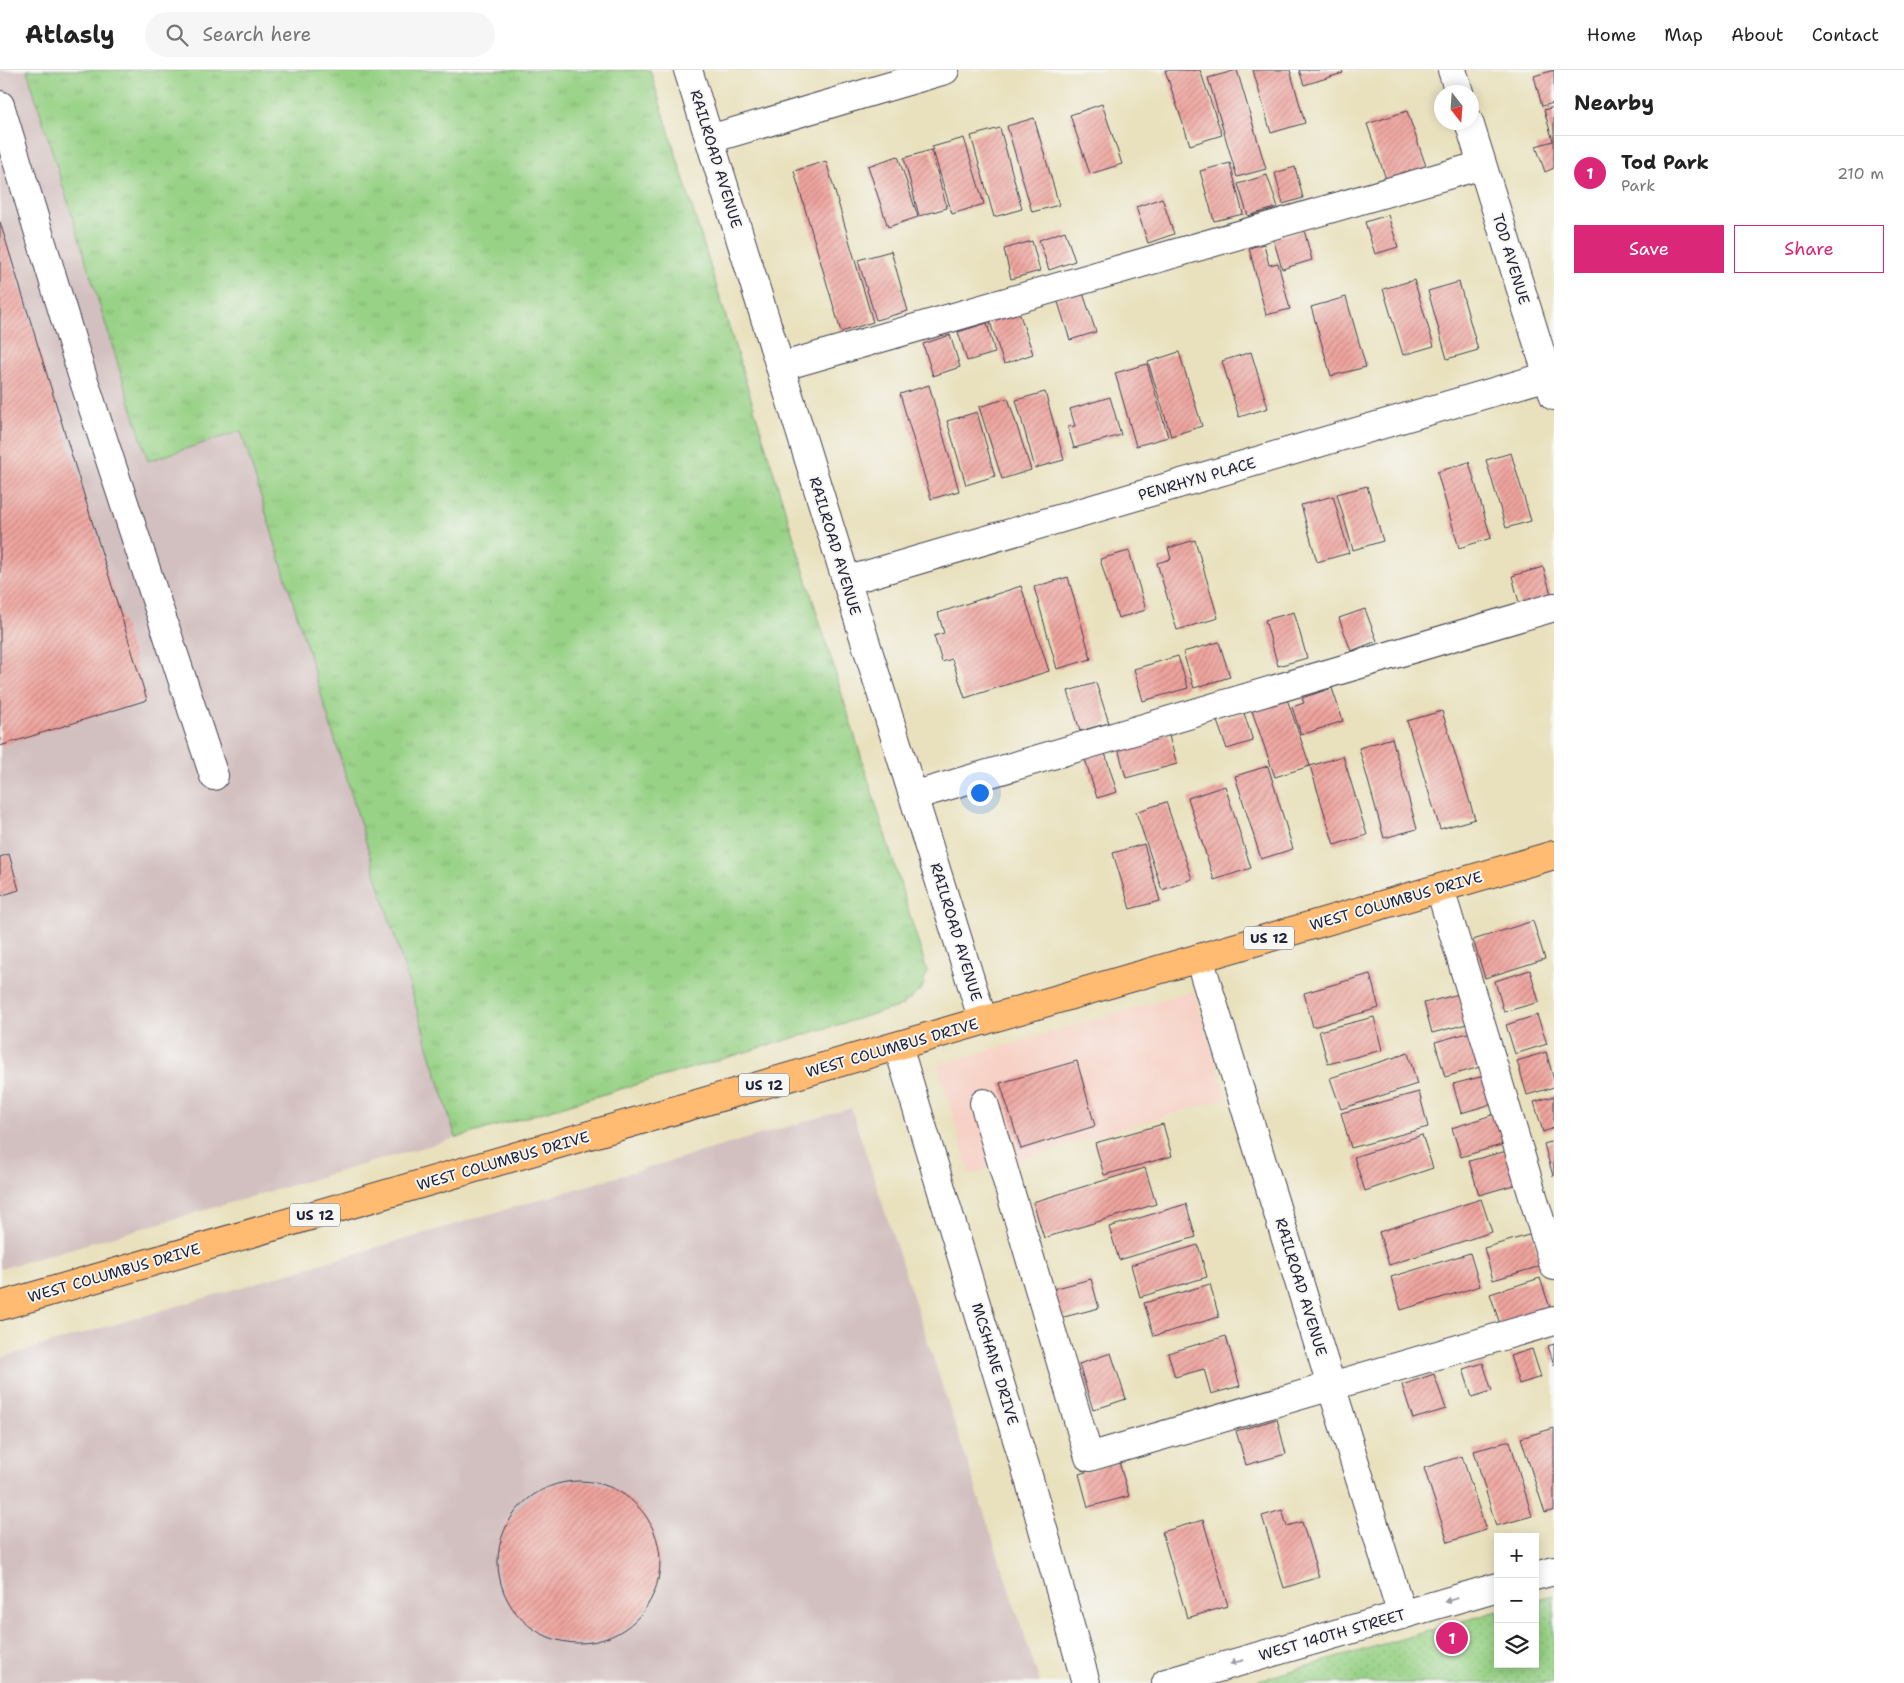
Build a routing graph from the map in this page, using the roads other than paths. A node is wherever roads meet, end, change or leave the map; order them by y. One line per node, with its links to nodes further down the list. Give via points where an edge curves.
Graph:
1 (688, 70): 7 (street, RAILROAD AVENUE)
2 (945, 70): 7 (street)
3 (1452, 70): 4 (street)
4 (1457, 85)
5 (0, 105): 13 (street, via 83,378)
6 (1471, 130): 8 (street, TOD AVENUE)
7 (710, 139): 9 (street, RAILROAD AVENUE)
8 (1482, 164): 9 (street); 10 (street, TOD AVENUE)
9 (780, 367): 11 (street, RAILROAD AVENUE)
10 (1551, 386): 11 (street, PENRHYN PLACE)
11 (846, 581): 14 (street, RAILROAD AVENUE)
12 (1554, 607): 14 (street)
13 (214, 776)
14 (913, 796): 18 (street, RAILROAD AVENUE)
15 (1554, 855): 16 (main road, WEST COLUMBUS DRIVE / US 12)
16 (1440, 888): 17 (main road, WEST COLUMBUS DRIVE / US 12); 21 (street)
17 (1199, 958): 18 (main road, WEST COLUMBUS DRIVE / US 12); 24 (street, RAILROAD AVENUE)
18 (983, 1021): 19 (main road, WEST COLUMBUS DRIVE / US 12)
19 (898, 1046): 22 (main road, WEST COLUMBUS DRIVE / US 12); 29 (street, MCSHANE DRIVE, via 1029,1479)
20 (984, 1102): 24 (street, via 1090,1457)
21 (1554, 1266)
22 (0, 1306)
23 (1554, 1321): 24 (street)
24 (1331, 1386): 28 (street, RAILROAD AVENUE)
25 (1554, 1571): 26 (street)
26 (1539, 1575)
27 (1494, 1588): 28 (street, WEST 140TH STREET, one-way to 28)
28 (1402, 1615): 30 (street, WEST 140TH STREET, one-way to 30)
29 (1086, 1683)
30 (1166, 1683)

